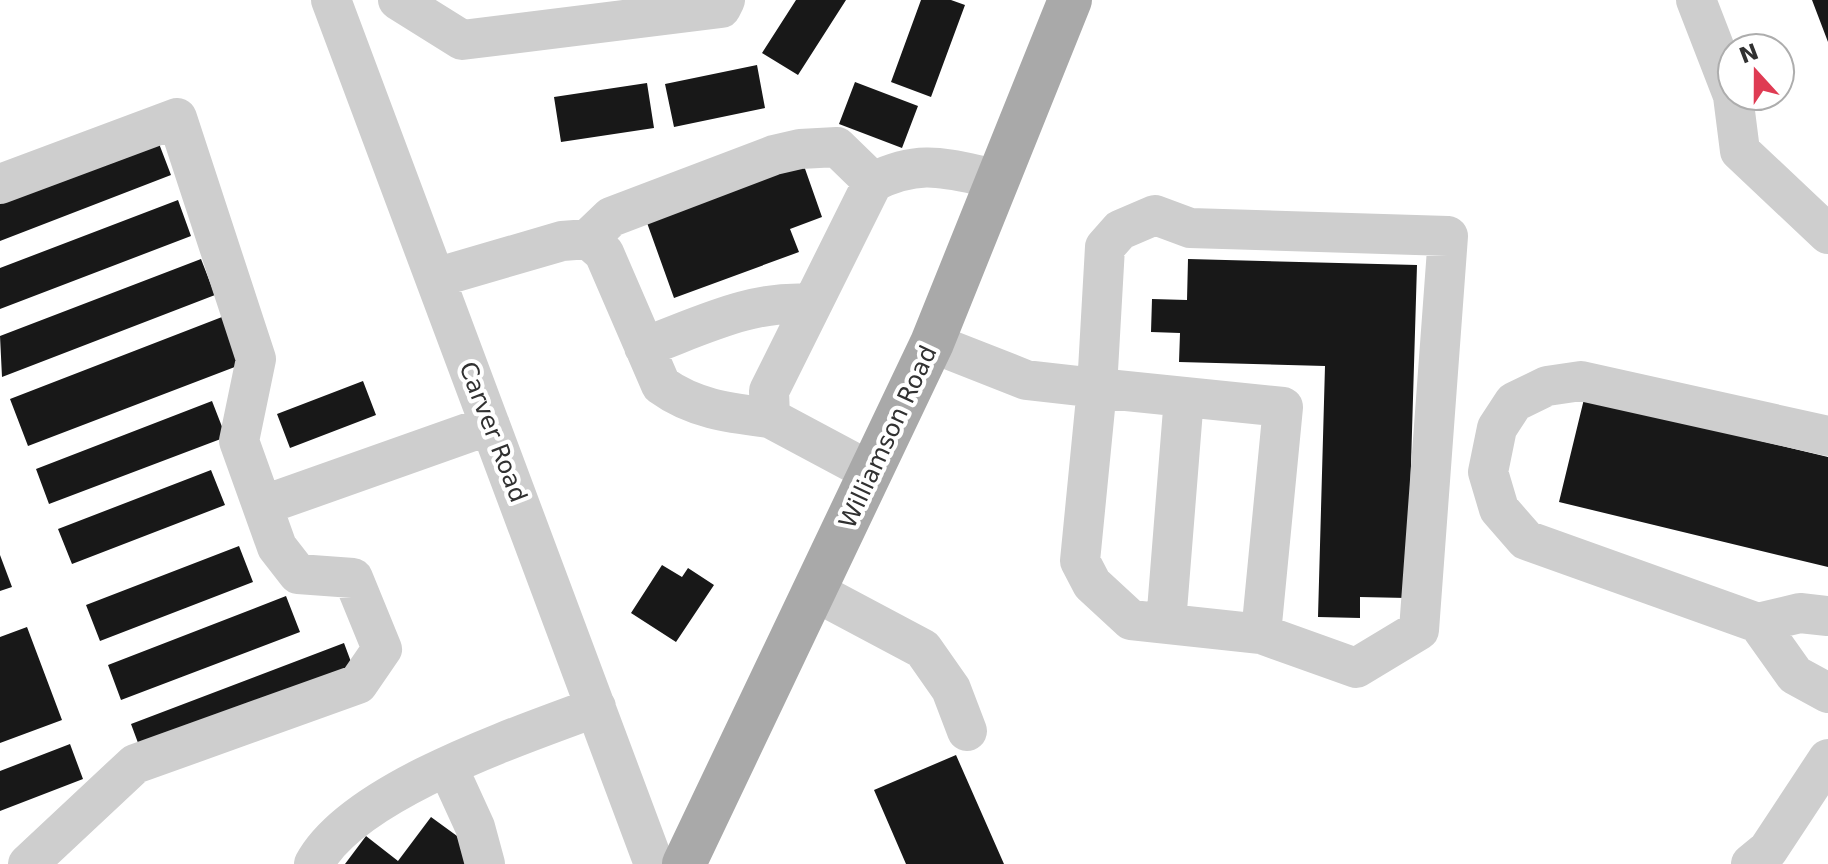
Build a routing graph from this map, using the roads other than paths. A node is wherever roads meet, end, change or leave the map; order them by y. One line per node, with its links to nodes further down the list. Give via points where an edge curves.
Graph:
1 (387, 0): 6 (street)
2 (398, 0): 3 (street, via 462,40 721,8)
3 (725, 0)
4 (1070, 0): 9 (main road, Williamson Road)
5 (1696, 0): 7 (street)
6 (333, 4): 14 (street, Carver Road)
7 (1716, 53)
8 (1734, 112): 12 (street, via 1740,151)
9 (997, 179): 10 (street, via 930,166 901,168); 16 (main road, Williamson Road)
10 (873, 182): 13 (street, via 837,147 800,149 611,217); 15 (street)
11 (0, 184): 24 (street, via 177,118 256,359 239,441)
12 (1828, 234)
13 (588, 239): 14 (street, via 562,241); 17 (street, via 604,253)
14 (435, 278): 21 (street, Carver Road)
15 (812, 304): 17 (street, via 757,305); 20 (street, via 769,391)
16 (932, 343): 18 (street, via 1026,380); 23 (main road, Williamson Road)
17 (644, 347): 20 (street, via 661,385 678,397 710,410)
18 (1097, 388): 19 (street); 27 (street, via 1080,561 1092,584 1131,620); 29 (street, via 1105,247 1120,230 1155,215 1190,228 1448,236 1419,630 1356,668)
19 (1184, 397): 27 (street); 29 (street, via 1283,407)
20 (770, 418): 23 (street)
21 (490, 425): 24 (street); 31 (street, Carver Road)
22 (1828, 436): 28 (street, via 1581,381 1547,386 1514,402 1497,428 1488,472 1499,509 1526,540)
23 (871, 472): 25 (main road, Williamson Road)
24 (264, 505): 35 (street, via 277,547 298,574 353,578 382,649 358,684 135,764)
25 (814, 591): 32 (street, via 923,649 951,689); 39 (main road, Williamson Road)
26 (1828, 616): 28 (street, via 1800,613)
27 (1166, 623): 29 (street)
28 (1758, 623): 30 (street, via 1795,675)
29 (1261, 634)
30 (1828, 693)
31 (596, 707): 34 (street); 38 (street, Carver Road)
32 (967, 731)
33 (1827, 762): 40 (street, via 1768,850)
34 (448, 768): 36 (street, via 375,804 323,848); 37 (street)
35 (28, 864)
36 (314, 864)
37 (485, 864)
38 (654, 864)
39 (684, 864)
40 (1751, 864)

